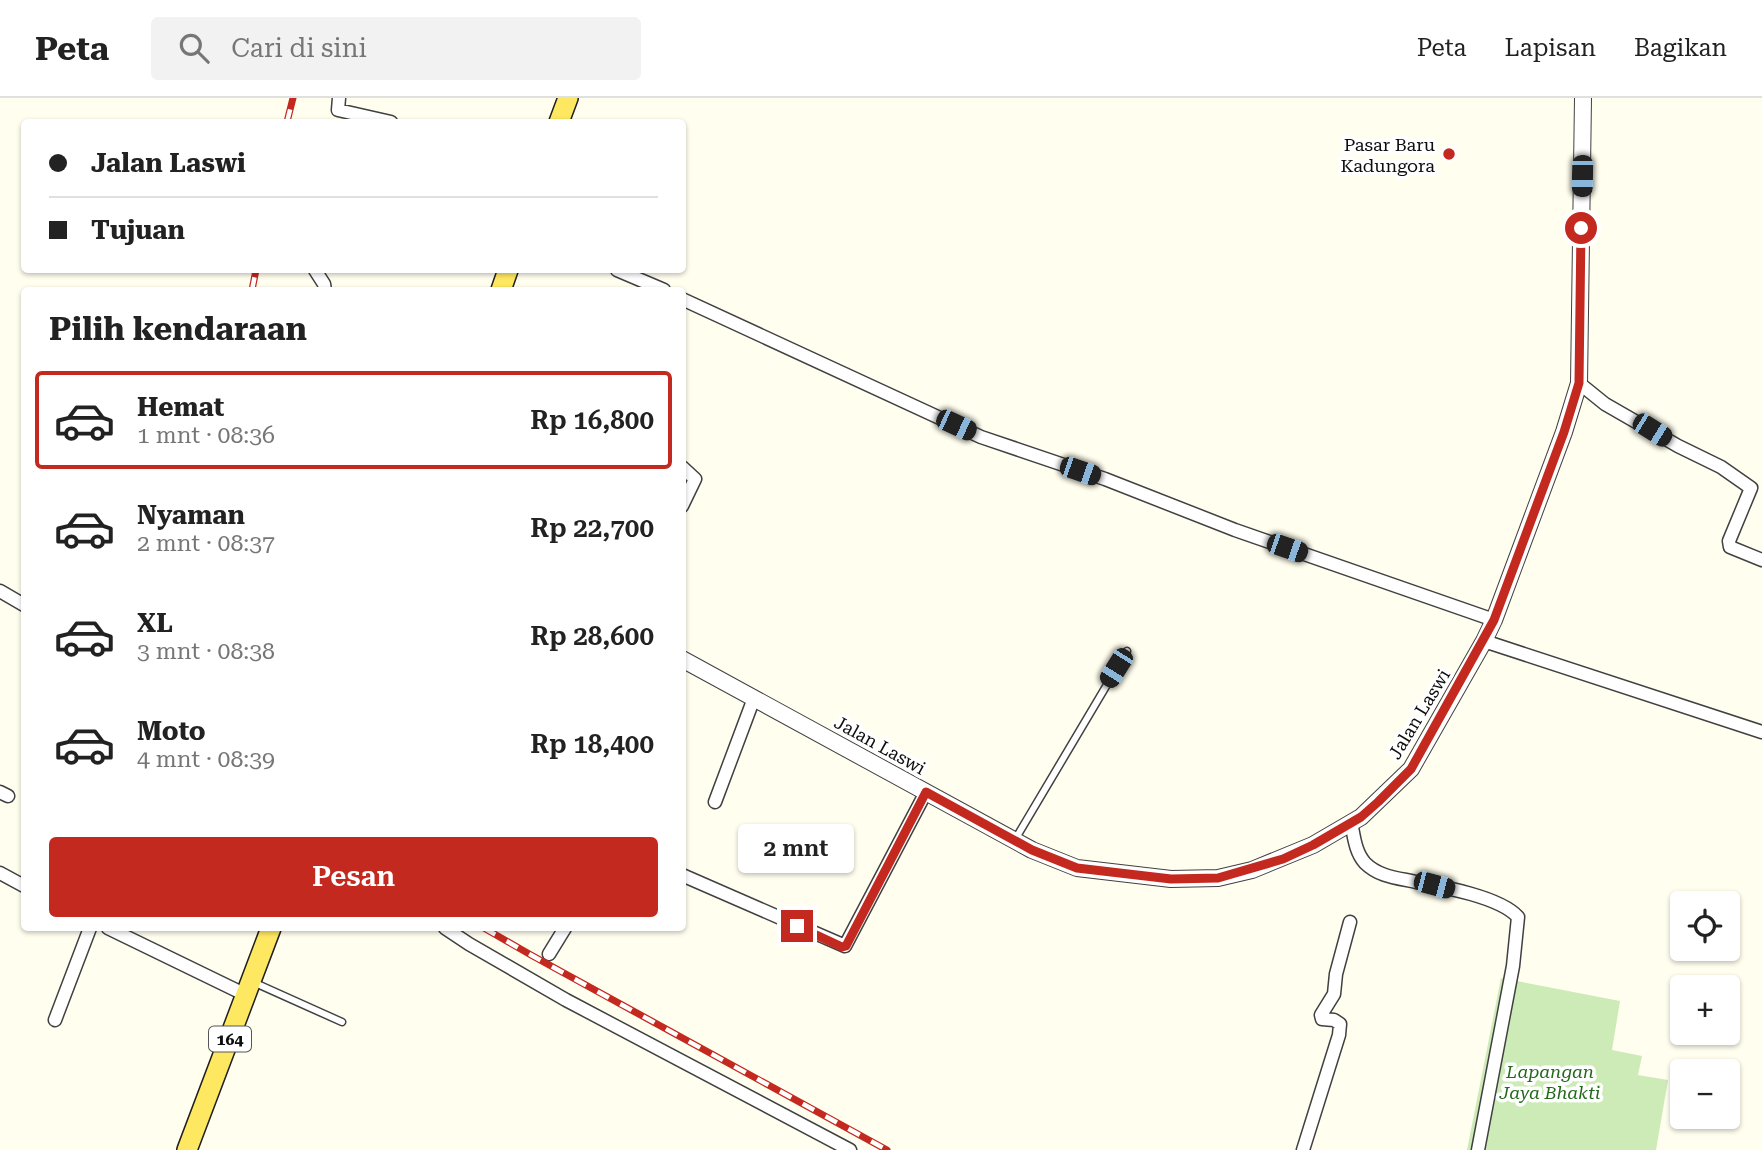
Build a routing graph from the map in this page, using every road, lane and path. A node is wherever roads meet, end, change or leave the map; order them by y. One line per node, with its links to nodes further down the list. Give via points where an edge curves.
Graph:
1 (568, 98): 5 (main road)
2 (1583, 98): 9 (street, Jalan Laswi)
3 (337, 110): 4 (street)
4 (378, 119)
5 (560, 119)
6 (624, 273): 7 (street)
7 (657, 287)
8 (686, 301): 15 (street, via 981,437)
9 (1579, 383): 12 (street, via 1605,404 1748,485 1751,493 1730,547); 15 (street, Jalan Laswi)
10 (686, 471): 11 (street, via 695,479)
11 (686, 498)
12 (1762, 560)
13 (0, 591): 14 (street)
14 (21, 603)
15 (1494, 620): 16 (street, Jalan Laswi)
16 (1484, 641): 20 (street); 23 (street, Jalan Laswi, via 1411,769)
17 (1127, 651): 24 (lane)
18 (686, 661): 19 (street, Jalan Laswi)
19 (754, 698): 21 (street, Jalan Laswi); 22 (street)
20 (1762, 732)
21 (926, 792): 24 (street, Jalan Laswi); 26 (street, via 845,946)
22 (715, 802)
23 (1351, 822): 24 (street, Jalan Laswi, via 1283,859 1218,878 1171,879 1077,868); 41 (street, via 1357,851 1377,872 1479,898 1518,917)
24 (1015, 840)
25 (0, 873): 27 (street)
26 (686, 877)
27 (21, 881)
28 (1350, 922): 40 (street, via 1334,994 1321,1015 1340,1024 1339,1035)
29 (89, 931): 36 (street)
30 (115, 931): 35 (street)
31 (270, 931): 35 (main road, 164)
32 (450, 931): 38 (street, via 566,1000)
33 (563, 931): 34 (street)
34 (549, 954)
35 (249, 988): 37 (lane); 39 (main road, 164)
36 (54, 1020)
37 (342, 1022)
38 (848, 1149)
39 (187, 1150)
40 (1303, 1150)
41 (1478, 1150)

